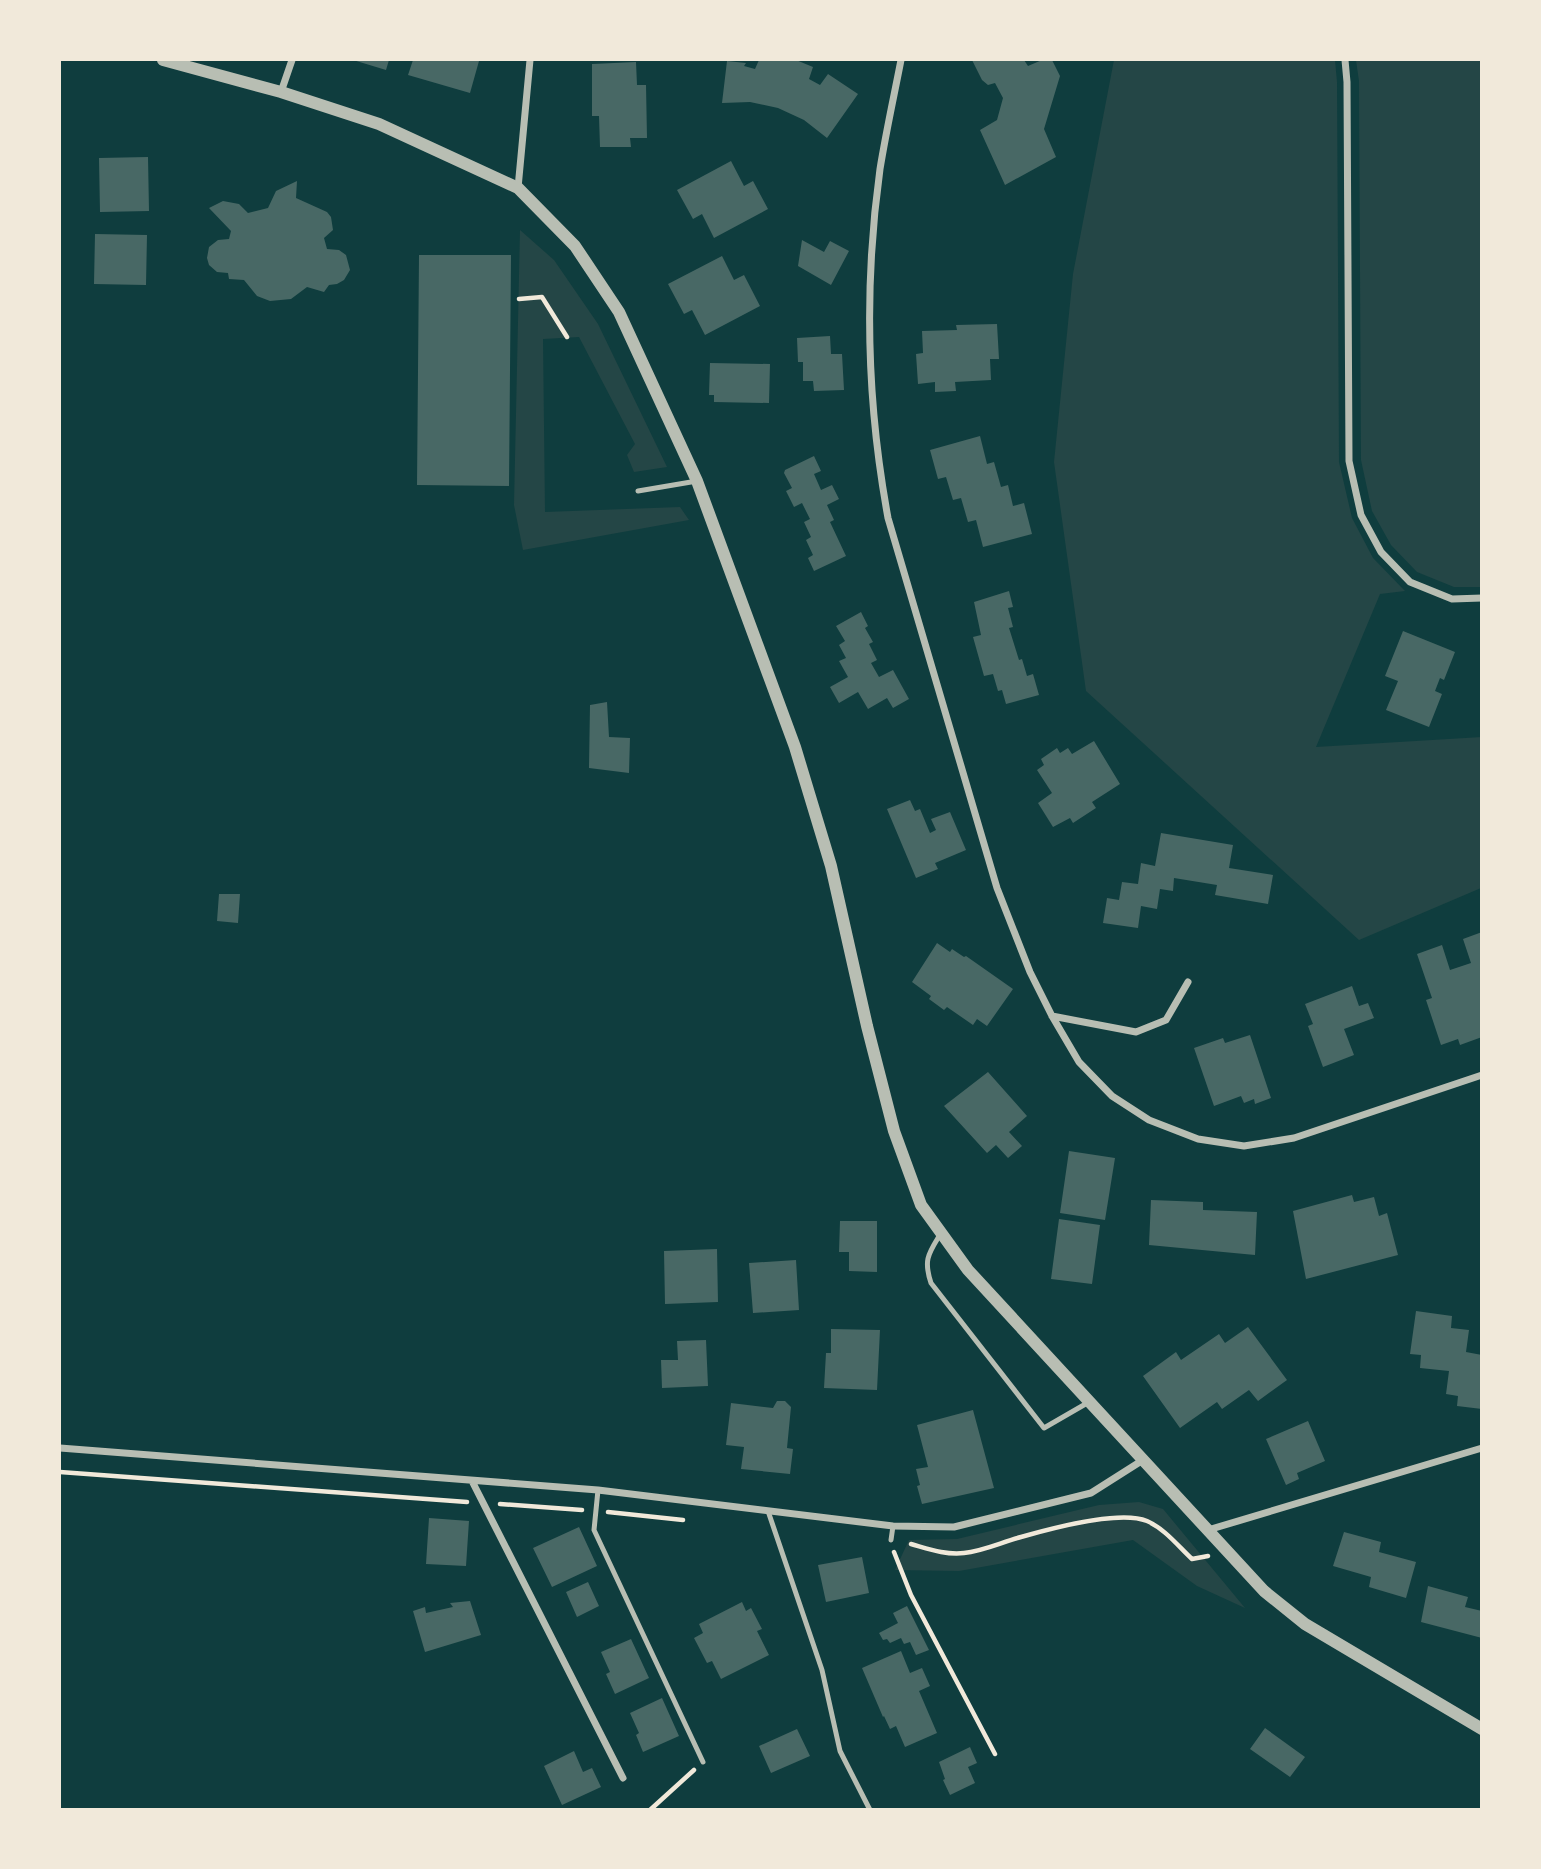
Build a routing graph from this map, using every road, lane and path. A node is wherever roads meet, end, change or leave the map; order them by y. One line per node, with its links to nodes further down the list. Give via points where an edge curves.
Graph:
1 (163, 60): 6 (street)
2 (292, 60): 6 (street)
3 (530, 60): 7 (street)
4 (901, 60): 14 (street, via 880,170 870,287 877,457 888,518 997,888)
5 (1345, 60): 12 (street, via 1349,461 1361,515 1381,552 1410,582 1452,599)
6 (281, 92): 7 (street, via 379,124)
7 (519, 188): 10 (street, via 575,246 619,312)
8 (519, 299): 9 (path, via 542,297)
9 (568, 337)
10 (697, 481): 11 (lane); 16 (street, via 795,747 831,866 894,1131 921,1205)
11 (638, 491)
12 (1482, 598)
13 (1188, 982): 14 (street, via 1166,1020 1136,1032)
14 (1052, 1016): 15 (street, via 1079,1062 1112,1096 1149,1120 1198,1139 1244,1146 1294,1138)
15 (1482, 1075)
16 (941, 1233): 17 (street, via 968,1270); 17 (lane, via 927,1257 931,1283 1044,1428)
17 (1089, 1402): 20 (street)
18 (60, 1448): 21 (street)
19 (1482, 1448): 25 (street)
20 (1143, 1460): 24 (street, via 1091,1493 954,1527); 25 (street)
21 (472, 1480): 22 (street); 32 (street)
22 (598, 1490): 23 (street); 31 (lane, via 594,1530)
23 (768, 1511): 24 (street); 34 (lane, via 822,1670 840,1751)
24 (893, 1525): 26 (lane)
25 (1208, 1530): 29 (street, via 1264,1591 1305,1624)
26 (891, 1540): 30 (path, via 911,1595)
27 (1204, 1545): 28 (path)
28 (1213, 1555)
29 (1482, 1729)
30 (995, 1755)
31 (703, 1762): 33 (path)
32 (623, 1779)
33 (650, 1810)
34 (870, 1810)

